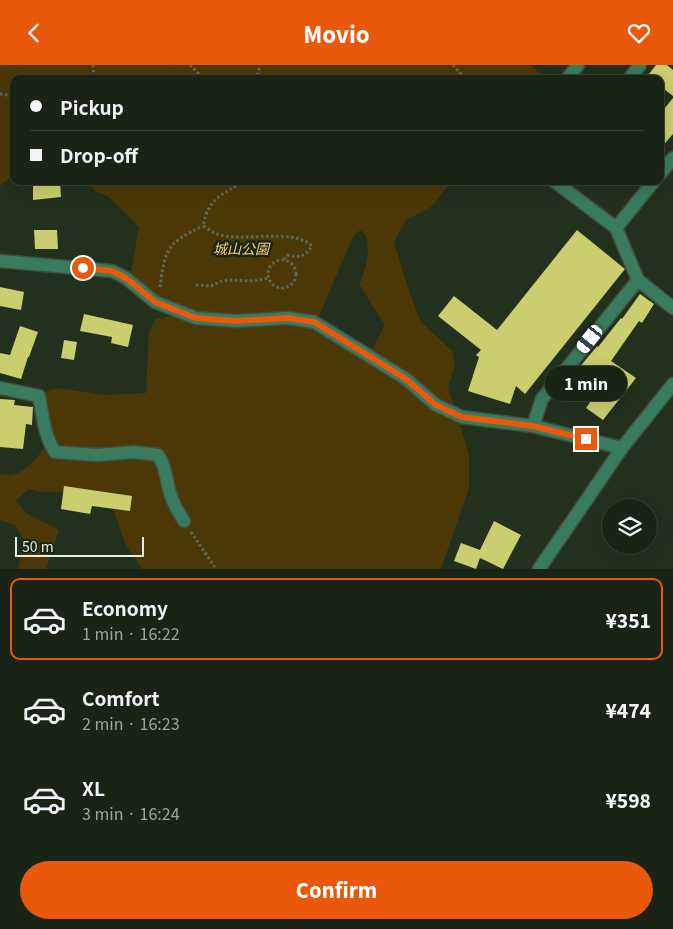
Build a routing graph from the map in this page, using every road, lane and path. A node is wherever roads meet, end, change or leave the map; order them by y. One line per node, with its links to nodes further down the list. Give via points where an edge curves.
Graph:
1 (190, 65): 5 (path)
2 (452, 65): 6 (path)
3 (578, 65): 7 (street)
4 (640, 65): 8 (street)
5 (200, 75)
6 (461, 75)
7 (570, 75)
8 (632, 75)
9 (673, 158): 10 (street)
10 (664, 169)
11 (238, 185): 14 (path, via 219,196 205,212)
12 (559, 185): 15 (street)
13 (651, 185): 15 (street)
14 (203, 226): 17 (path, via 216,234 288,237 302,239 312,245 306,255 298,258 287,255); 21 (path, via 180,237 169,247)
15 (616, 228): 19 (street)
16 (0, 261): 25 (street, via 112,271 126,278 155,302 196,318 236,321 288,318 314,322 406,379 436,405 462,417)
17 (284, 261): 18 (path, via 272,265); 18 (path, via 289,262 296,273 292,284 281,288)
18 (269, 278): 20 (path)
19 (638, 280): 22 (street); 25 (street, via 542,399)
20 (196, 285)
21 (160, 287)
22 (673, 308)
23 (673, 384): 26 (street)
24 (0, 389): 27 (street, via 39,396 42,418 55,453 158,455 163,462 170,494)
25 (533, 426): 26 (street)
26 (622, 448): 29 (street)
27 (184, 521): 28 (path)
28 (216, 569)
29 (539, 569)

